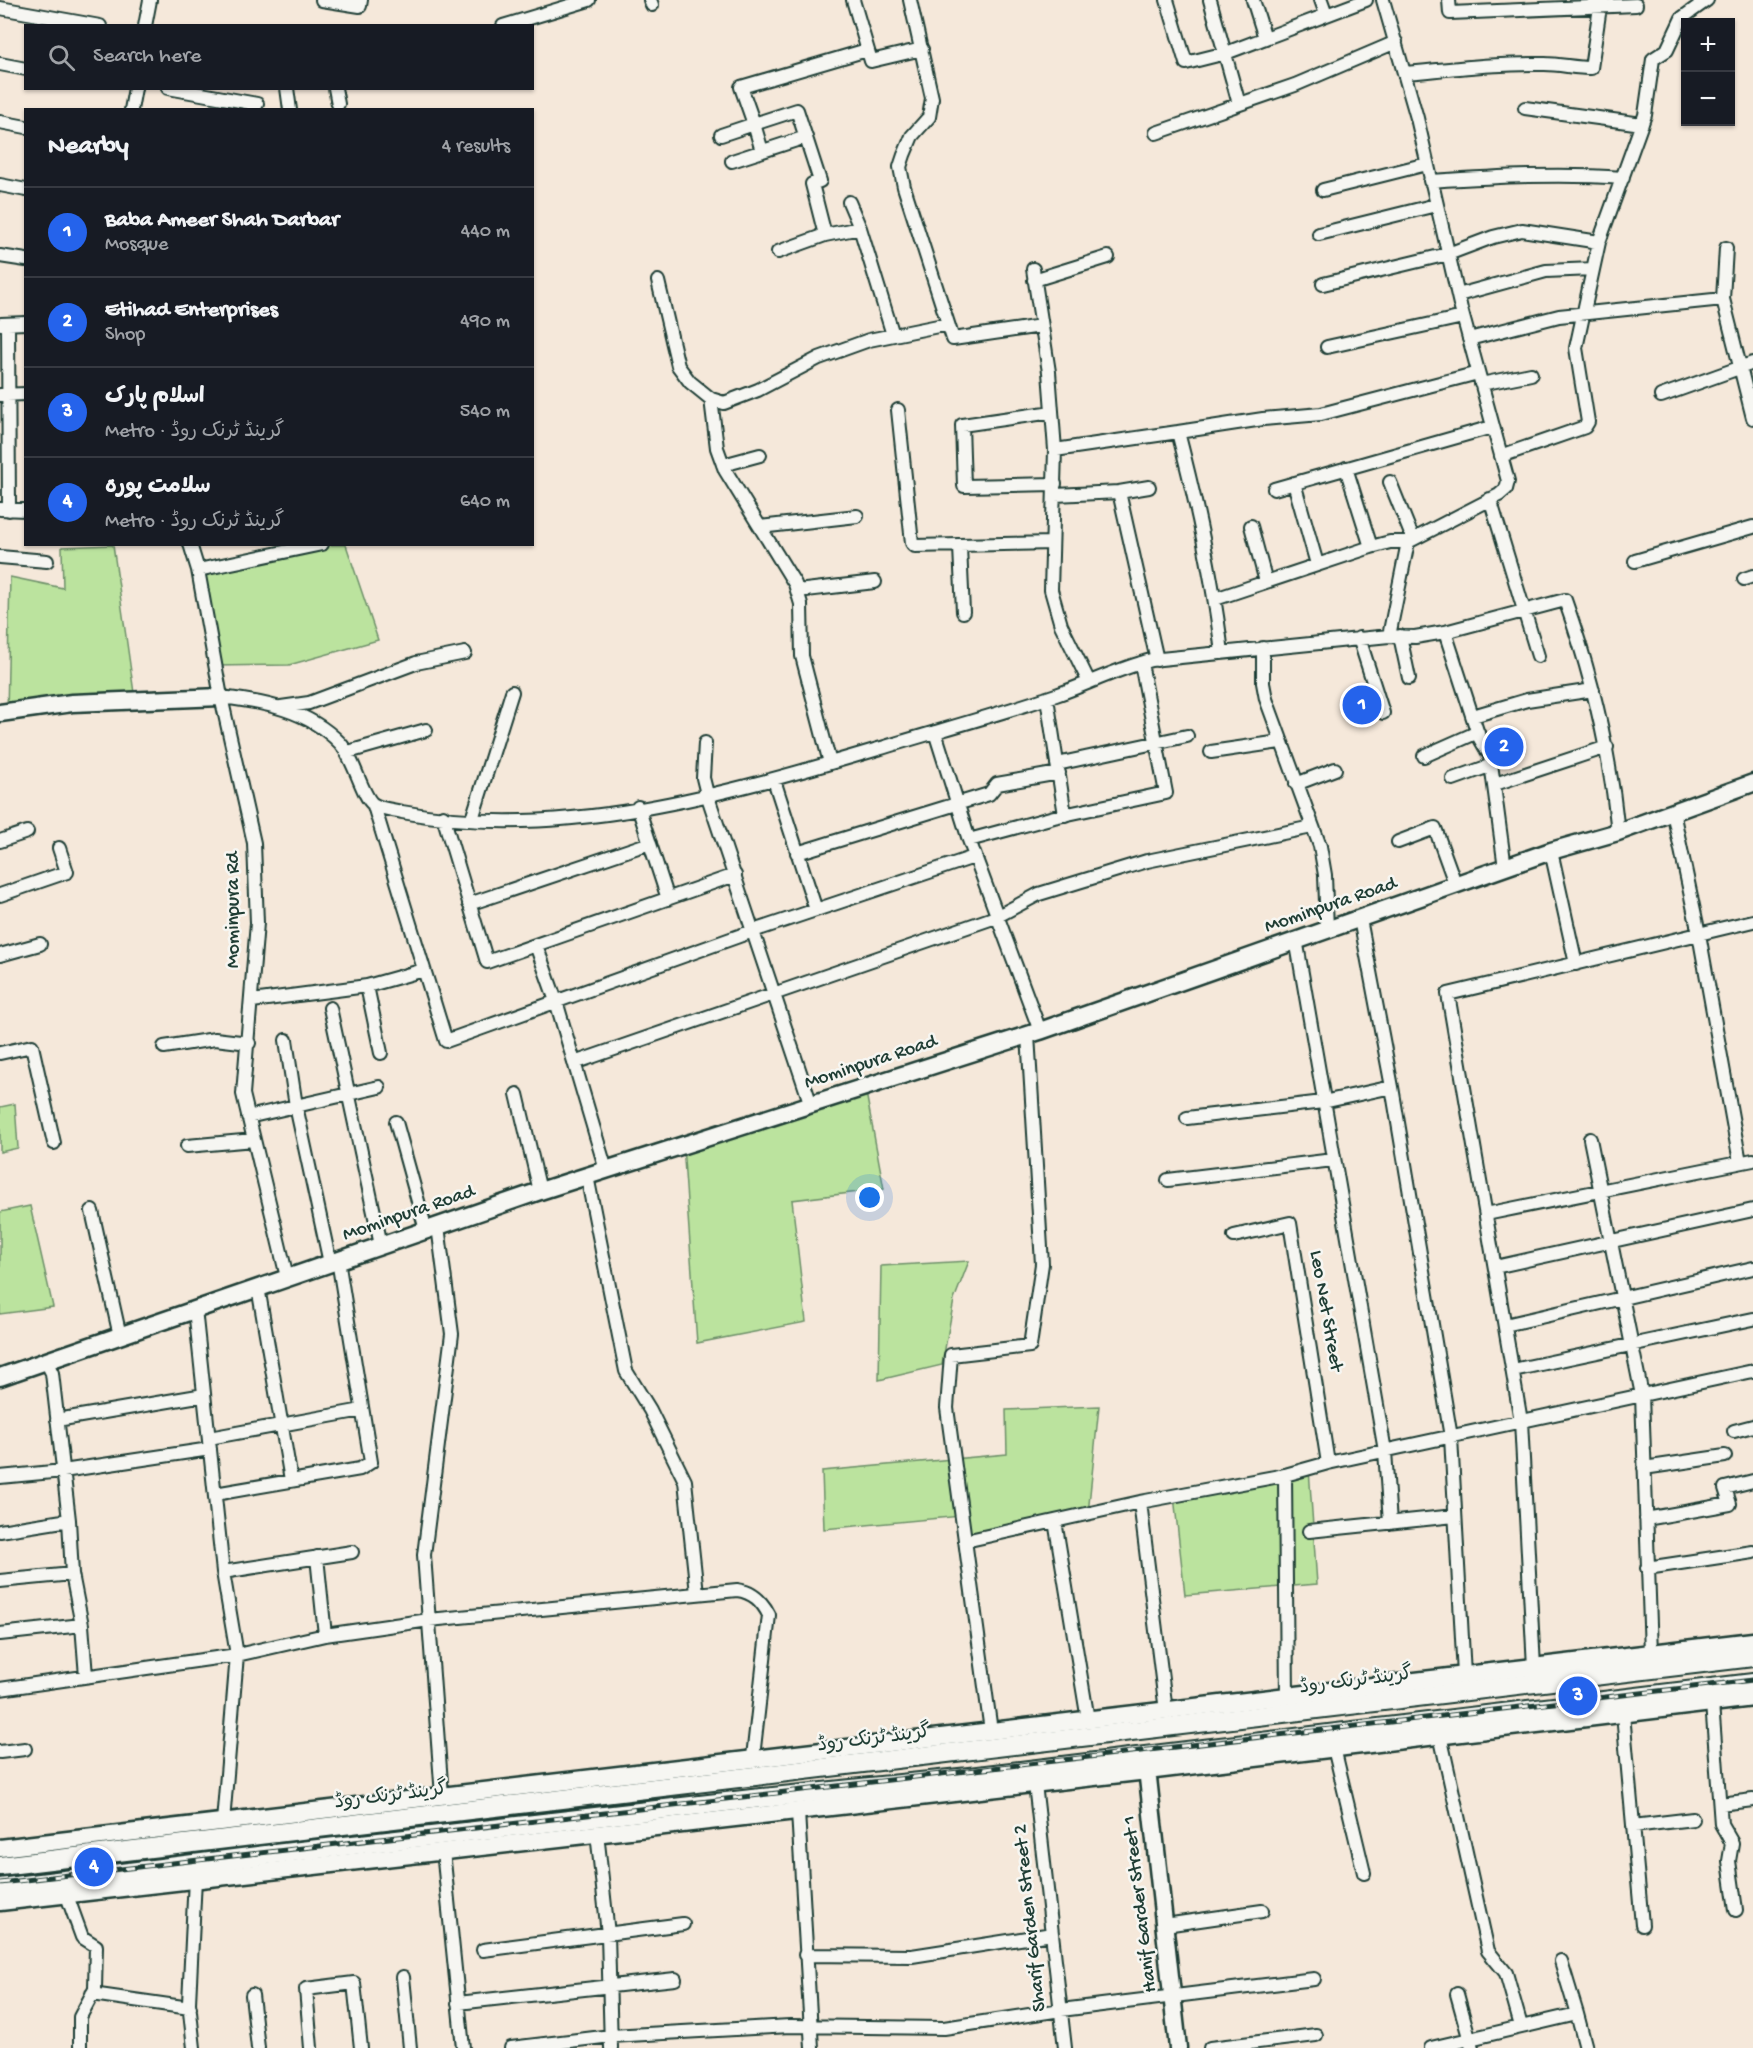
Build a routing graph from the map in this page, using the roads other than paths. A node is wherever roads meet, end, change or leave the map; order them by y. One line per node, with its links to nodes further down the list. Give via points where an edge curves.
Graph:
1 (150, 0): 20 (street)
2 (322, 0): 3 (street, via 360,6)
3 (361, 0)
4 (589, 0): 21 (street)
5 (853, 0): 25 (street)
6 (910, 0): 24 (street)
7 (1167, 0): 26 (street, via 1186,63)
8 (1210, 0): 26 (street)
9 (1253, 0): 22 (street)
10 (1321, 0): 18 (street)
11 (1366, 0): 18 (street)
12 (1383, 0): 23 (street)
13 (1449, 0): 16 (street, via 1449,13)
14 (1707, 0): 42 (street, via 1682,18 1667,50 1653,59)
15 (1636, 5): 16 (street)
16 (1600, 7): 29 (street, via 1591,68 1506,64)
17 (0, 8): 19 (street)
18 (1326, 14): 22 (street)
19 (89, 24)
20 (146, 24)
21 (510, 24)
22 (1265, 38): 26 (street)
23 (1396, 42): 29 (street); 35 (street)
24 (922, 49): 25 (street, via 871,61); 76 (street, via 932,98 928,117 912,136 900,167)
25 (867, 50): 41 (street, via 741,87)
26 (1226, 53): 35 (street)
27 (0, 64): 28 (street)
28 (24, 69)
29 (1405, 73): 49 (street)
30 (132, 90): 36 (street)
31 (179, 90): 37 (street, via 257,104)
32 (286, 90): 38 (street)
33 (335, 90): 34 (street)
34 (338, 104)
35 (1239, 104): 44 (street)
36 (131, 108)
37 (254, 108)
38 (290, 108)
39 (1525, 108): 42 (street)
40 (0, 122): 43 (street)
41 (754, 124): 45 (street); 46 (street, via 797,110); 47 (street)
42 (1642, 124): 50 (street)
43 (24, 127)
44 (1156, 133)
45 (721, 135)
46 (806, 137): 47 (street); 59 (street, via 820,181 812,184)
47 (762, 151): 48 (street)
48 (732, 161)
49 (1427, 164): 51 (street); 54 (street)
50 (1623, 178): 51 (street, via 1515,176); 60 (street)
51 (1430, 181): 56 (street)
52 (0, 185): 53 (street)
53 (24, 190)
54 (1323, 190)
55 (849, 202): 57 (street)
56 (1436, 205): 58 (street); 63 (street)
57 (860, 228): 59 (street); 78 (street)
58 (1319, 234)
59 (825, 235): 62 (street)
60 (1599, 242): 63 (street, via 1522,230); 67 (street)
61 (1726, 248): 71 (street)
62 (778, 252)
63 (1448, 254): 69 (street); 70 (street)
64 (0, 256): 66 (street)
65 (1108, 256): 77 (street, via 1033,274)
66 (24, 260)
67 (1593, 269): 70 (street, via 1546,271); 72 (street)
68 (658, 281): 88 (street, via 678,366)
69 (1323, 284)
70 (1458, 295): 73 (street)
71 (1723, 299): 72 (street); 82 (street)
72 (1584, 313): 79 (street); 96 (street, via 1576,348 1588,422)
73 (1463, 317): 79 (street); 80 (street)
74 (24, 323): 75 (street)
75 (4, 324): 85 (street)
76 (948, 324): 77 (street, via 953,339); 78 (street)
77 (1041, 326): 90 (street)
78 (893, 335): 88 (street, via 819,358 759,390 724,403)
79 (1469, 339): 84 (street)
80 (1327, 347)
81 (1753, 363): 82 (street)
82 (1739, 367): 87 (street); 91 (street)
83 (1531, 374): 84 (street)
84 (1479, 378): 92 (street); 93 (street, via 1321,414)
85 (5, 394): 86 (street); 106 (street)
86 (24, 394)
87 (1661, 396)
88 (711, 399): 97 (street)
89 (898, 410): 116 (street, via 912,543 922,548)
90 (1052, 412): 94 (street); 102 (street, via 962,425 964,486)
91 (1753, 418)
92 (1492, 426): 96 (street); 98 (street)
93 (1178, 432): 94 (street); 126 (street)
94 (1055, 450): 102 (street)
95 (760, 455): 97 (street)
96 (1501, 456): 105 (street, via 1508,481 1506,489)
97 (723, 465): 110 (street, via 736,493)
98 (1346, 468): 100 (street); 117 (street)
99 (1390, 482): 112 (street)
100 (1294, 483): 103 (street); 121 (street)
101 (1149, 487): 104 (street)
102 (1055, 489): 104 (street); 113 (street)
103 (1274, 489)
104 (1119, 492): 136 (street)
105 (1490, 499): 112 (street); 127 (street)
106 (4, 510): 107 (street)
107 (24, 510)
108 (856, 516): 110 (street)
109 (1251, 526): 124 (street)
110 (760, 527): 125 (street)
111 (1753, 527): 120 (street)
112 (1410, 540): 117 (street); 130 (street)
113 (1052, 543): 116 (street); 139 (street, via 1054,607)
114 (191, 546): 122 (street, Mominpura Rd)
115 (312, 546): 122 (street)
116 (960, 547): 128 (street)
117 (1371, 547): 121 (street)
118 (0, 557): 119 (street)
119 (47, 561)
120 (1635, 561)
121 (1317, 564): 124 (street)
122 (198, 570): 142 (street, Mominpura Rd)
123 (876, 582): 125 (street)
124 (1266, 582): 126 (street)
125 (797, 591): 159 (street, via 802,656)
126 (1215, 599): 134 (street)
127 (1525, 610): 129 (street); 135 (street); 140 (street, via 1564,600)
128 (963, 612)
129 (1444, 632): 130 (street); 147 (street)
130 (1394, 636): 131 (street); 138 (street)
131 (1359, 638): 132 (street); 146 (street)
132 (1263, 648): 134 (street); 153 (street, via 1263,683)
133 (465, 653): 144 (street, via 416,663 309,703)
134 (1222, 653): 136 (street)
135 (1538, 656)
136 (1157, 660): 137 (street)
137 (1141, 663): 139 (street); 152 (street)
138 (1409, 678)
139 (1089, 682): 143 (street)
140 (1593, 690): 147 (street, via 1527,700); 155 (street)
141 (512, 692): 175 (street)
142 (220, 696): 144 (street); 145 (street, via 72,703); 208 (street, Mominpura Rd, via 254,843 257,923)
143 (1047, 698): 149 (street); 161 (street)
144 (280, 707): 156 (street, via 313,723)
145 (0, 713)
146 (1383, 713)
147 (1473, 716): 150 (street)
148 (426, 730): 156 (street)
149 (935, 732): 159 (street); 169 (street)
150 (1478, 732): 158 (street); 160 (street)
151 (1187, 736): 152 (street)
152 (1156, 742): 161 (street); 173 (street, via 1166,793)
153 (1280, 742): 157 (street); 166 (street)
154 (705, 743): 168 (street, via 703,778)
155 (1606, 747): 167 (street); 178 (street)
156 (348, 752): 170 (street, via 368,800)
157 (1211, 752)
158 (1424, 756)
159 (830, 763): 164 (street)
160 (1492, 765): 163 (street); 167 (street)
161 (1058, 769): 169 (street, via 998,784 989,794); 173 (street)
162 (1335, 769): 166 (street)
163 (1453, 779)
164 (774, 780): 168 (street); 185 (street)
165 (1753, 783): 172 (street, Mominpura Road)
166 (1296, 784): 176 (street)
167 (1495, 784): 187 (street)
168 (707, 794): 171 (street); 188 (street)
169 (957, 802): 179 (street); 185 (street)
170 (375, 806): 174 (street); 205 (street)
171 (638, 807): 175 (street, via 571,819); 182 (street)
172 (1673, 812): 178 (street, Mominpura Road); 199 (street)
173 (1065, 815): 179 (street)
174 (442, 816): 175 (street); 192 (street)
175 (472, 819)
176 (1312, 827): 194 (street, via 1147,861 1040,894); 197 (street, via 1325,876)
177 (27, 832): 180 (street)
178 (1618, 832): 184 (street, Mominpura Road)
179 (969, 840): 186 (street)
180 (0, 841)
181 (1398, 842): 189 (street, via 1435,828)
182 (650, 843): 191 (street); 192 (street)
183 (59, 848): 190 (street, via 67,872)
184 (1551, 850): 187 (street, Mominpura Road); 204 (street)
185 (797, 853): 193 (street)
186 (974, 857): 193 (street); 194 (street)
187 (1505, 868): 189 (street, Mominpura Road)
188 (735, 876): 191 (street); 198 (street)
189 (1456, 886): 195 (street, Mominpura Road)
190 (0, 895)
191 (668, 899): 202 (street)
192 (469, 904): 202 (street, via 487,962)
193 (816, 910): 198 (street)
194 (996, 917): 207 (street); 211 (street)
195 (1360, 919): 197 (street, Mominpura Road); 219 (street)
196 (1753, 921): 199 (street)
197 (1327, 930): 200 (street, Mominpura Road)
198 (753, 931): 207 (street); 209 (street)
199 (1699, 934): 204 (street); 234 (street)
200 (1296, 939): 211 (street, Mominpura Road); 222 (street)
201 (40, 944): 203 (street)
202 (537, 945): 209 (street)
203 (0, 956)
204 (1576, 964): 242 (street, via 1448,994)
205 (424, 969): 206 (street); 209 (street, via 446,1041)
206 (367, 986): 208 (street); 216 (street)
207 (774, 994): 217 (street); 223 (street)
208 (252, 1001): 213 (street, Mominpura Rd)
209 (556, 1001): 217 (street)
210 (330, 1008): 220 (street)
211 (1034, 1033): 223 (street, Mominpura Road); 290 (street, via 1042,1264 1030,1346 951,1355 947,1407)
212 (286, 1040): 224 (street)
213 (249, 1043): 214 (street, via 215,1040); 225 (street, Mominpura Rd, via 243,1094)
214 (164, 1047)
215 (0, 1053): 230 (street, via 32,1046)
216 (381, 1053)
217 (574, 1063): 235 (street)
218 (379, 1087): 220 (street)
219 (1392, 1087): 222 (street); 270 (street)
220 (348, 1094): 224 (street); 246 (street)
221 (517, 1094): 238 (street)
222 (1323, 1102): 226 (street); 232 (street)
223 (811, 1105): 235 (street, Mominpura Road)
224 (296, 1106): 225 (street); 247 (street)
225 (248, 1117): 229 (street, Mominpura Rd)
226 (1187, 1118)
227 (396, 1122): 243 (street)
228 (1590, 1139): 239 (street)
229 (254, 1140): 231 (street); 250 (street, Mominpura Rd)
230 (54, 1143)
231 (187, 1146)
232 (1333, 1160): 237 (street); 272 (street)
233 (1753, 1160): 234 (street)
234 (1740, 1162): 239 (street)
235 (606, 1170): 236 (street, Mominpura Road)
236 (587, 1176): 238 (street, Mominpura Road); 298 (street, via 626,1371 685,1481)
237 (1168, 1180)
238 (540, 1191): 243 (street, Mominpura Road)
239 (1601, 1191): 242 (street); 245 (street)
240 (1753, 1210): 245 (street)
241 (92, 1211): 256 (street)
242 (1486, 1214): 248 (street)
243 (432, 1228): 246 (street, Mominpura Road); 299 (street, via 452,1334 424,1555)
244 (1234, 1236): 274 (street, Leo Net Street, via 1290,1223)
245 (1611, 1241): 248 (street); 252 (street)
246 (381, 1245): 247 (street, Mominpura Road)
247 (334, 1261): 250 (street, Mominpura Road); 264 (street)
248 (1495, 1267): 255 (street)
249 (1753, 1268): 252 (street)
250 (287, 1277): 251 (street, Mominpura Road)
251 (258, 1287): 253 (street, Mominpura Road); 267 (street)
252 (1622, 1298): 255 (street); 257 (street)
253 (195, 1309): 256 (street, Mominpura Road); 262 (street)
254 (1753, 1319): 257 (street)
255 (1504, 1325): 259 (street)
256 (120, 1336): 258 (street, Mominpura Road)
257 (1631, 1344): 259 (street); 263 (street)
258 (46, 1361): 261 (street, Mominpura Road); 265 (street, via 52,1373)
259 (1513, 1370): 266 (street)
260 (1753, 1371): 263 (street)
261 (0, 1377)
262 (204, 1395): 265 (street); 271 (street)
263 (1642, 1395): 266 (street); 275 (street)
264 (362, 1410): 267 (street); 279 (street, via 372,1455 367,1466)
265 (57, 1420): 276 (street)
266 (1521, 1421): 270 (street); 307 (street)
267 (281, 1424): 271 (street); 279 (street)
268 (1753, 1426): 269 (street)
269 (1734, 1431)
270 (1451, 1437): 272 (street); 283 (street)
271 (210, 1443): 276 (street); 281 (street)
272 (1385, 1451): 274 (street); 287 (street)
273 (1725, 1456): 275 (street)
274 (1328, 1463): 277 (street)
275 (1644, 1468): 284 (street)
276 (63, 1471): 278 (street); 285 (street)
277 (1285, 1475): 282 (street); 312 (street)
278 (0, 1477)
279 (291, 1480): 281 (street)
280 (1753, 1481): 284 (street, via 1725,1488 1730,1504)
281 (215, 1494): 295 (street)
282 (1140, 1502): 286 (street); 315 (street)
283 (1455, 1516): 287 (street); 308 (street)
284 (1646, 1519): 294 (street)
285 (69, 1520): 288 (street); 296 (street)
286 (1055, 1521): 290 (street); 317 (street)
287 (1390, 1523): 289 (street)
288 (0, 1531)
289 (1309, 1532)
290 (965, 1541): 318 (street)
291 (352, 1552): 293 (street)
292 (1753, 1552): 294 (street)
293 (317, 1557): 295 (street); 302 (street)
294 (1647, 1568): 304 (street)
295 (223, 1572): 305 (street)
296 (72, 1574): 297 (street); 300 (street)
297 (0, 1581)
298 (697, 1593): 299 (street); 324 (street, via 747,1591 765,1606 769,1615)
299 (429, 1620): 302 (street); 328 (street)
300 (82, 1624): 301 (street); 309 (street)
301 (0, 1634)
302 (325, 1635): 305 (street)
303 (1753, 1641): 304 (street)
304 (1651, 1653): 307 (street)
305 (237, 1655): 309 (street); 333 (street)
306 (1753, 1657): 323 (main road, گرینڈ ٹرنک روڈ)
307 (1534, 1667): 308 (street)
308 (1464, 1675): 312 (street)
309 (86, 1676): 311 (street)
310 (1753, 1683): 325 (main road)
311 (0, 1689)
312 (1287, 1696): 315 (street)
313 (1753, 1698): 314 (street)
314 (1712, 1703): 316 (street); 330 (street)
315 (1166, 1711): 317 (street)
316 (1623, 1714): 319 (street); 334 (street)
317 (1088, 1720): 318 (street)
318 (991, 1731): 324 (street)
319 (1440, 1735): 320 (street); 367 (street, via 1488,1951 1506,1973)
320 (1334, 1748): 325 (street); 340 (street)
321 (25, 1749): 322 (street)
322 (0, 1752)
323 (966, 1752): 326 (main road); 339 (main road, گرینڈ ٹرنک روڈ)
324 (753, 1757): 328 (street)
325 (1146, 1763): 326 (main road); 327 (street); 348 (street, Hanif Garder Street 1)
326 (970, 1784): 327 (street); 331 (street); 338 (main road, via 752,1799)
327 (1035, 1784): 351 (street, Sharif Garden Street 2)
328 (442, 1796): 333 (street)
329 (1753, 1800): 330 (street)
330 (1720, 1804): 345 (street, via 1721,1824 1732,1843 1729,1862)
331 (798, 1812): 335 (street); 353 (street)
332 (1693, 1820): 334 (street)
333 (223, 1822): 336 (street)
334 (1633, 1826): 349 (street)
335 (597, 1833): 337 (street); 350 (street)
336 (0, 1848)
337 (443, 1851): 338 (street); 363 (street)
338 (298, 1859): 341 (street); 342 (main road)
339 (0, 1866)
340 (1364, 1873)
341 (195, 1878): 343 (street); 364 (street)
342 (0, 1888)
343 (66, 1893): 344 (street); 359 (street, via 82,1937 96,1946)
344 (0, 1902)
345 (1736, 1910)
346 (1262, 1911): 348 (street)
347 (683, 1924): 350 (street)
348 (1165, 1925): 362 (street, Hanif Garder Street 1)
349 (1642, 1925)
350 (608, 1934): 352 (street); 358 (street)
351 (1052, 1934): 353 (street, via 912,1956); 365 (street, Sharif Garden Street 2)
352 (483, 1950)
353 (805, 1955): 368 (street)
354 (1561, 1961): 366 (street)
355 (403, 1977): 377 (street)
356 (675, 1979): 358 (street)
357 (1314, 1979): 362 (street)
358 (608, 1987): 363 (street); 370 (street)
359 (92, 1994): 364 (street); 372 (street, via 81,2017)
360 (1457, 1994): 371 (street)
361 (252, 1995): 374 (street)
362 (1173, 1997): 365 (street); 382 (street, Hanif Garder Street 1)
363 (458, 2003): 378 (street)
364 (190, 2008): 373 (street)
365 (1060, 2010): 368 (street, via 944,2028); 381 (street, Sharif Garden Street 2)
366 (1577, 2014): 367 (street); 385 (street)
367 (1521, 2026): 371 (street)
368 (810, 2027): 370 (street); 380 (street)
369 (1316, 2035): 383 (street)
370 (611, 2042): 379 (street)
371 (1471, 2043): 384 (street)
372 (80, 2048)
373 (194, 2048)
374 (258, 2048)
375 (311, 2048): 376 (street, via 306,1989 354,1983)
376 (362, 2048)
377 (410, 2048)
378 (463, 2048)
379 (512, 2048)
380 (812, 2048)
381 (1065, 2048)
382 (1178, 2048)
383 (1210, 2048)
384 (1431, 2048)
385 (1586, 2048)

